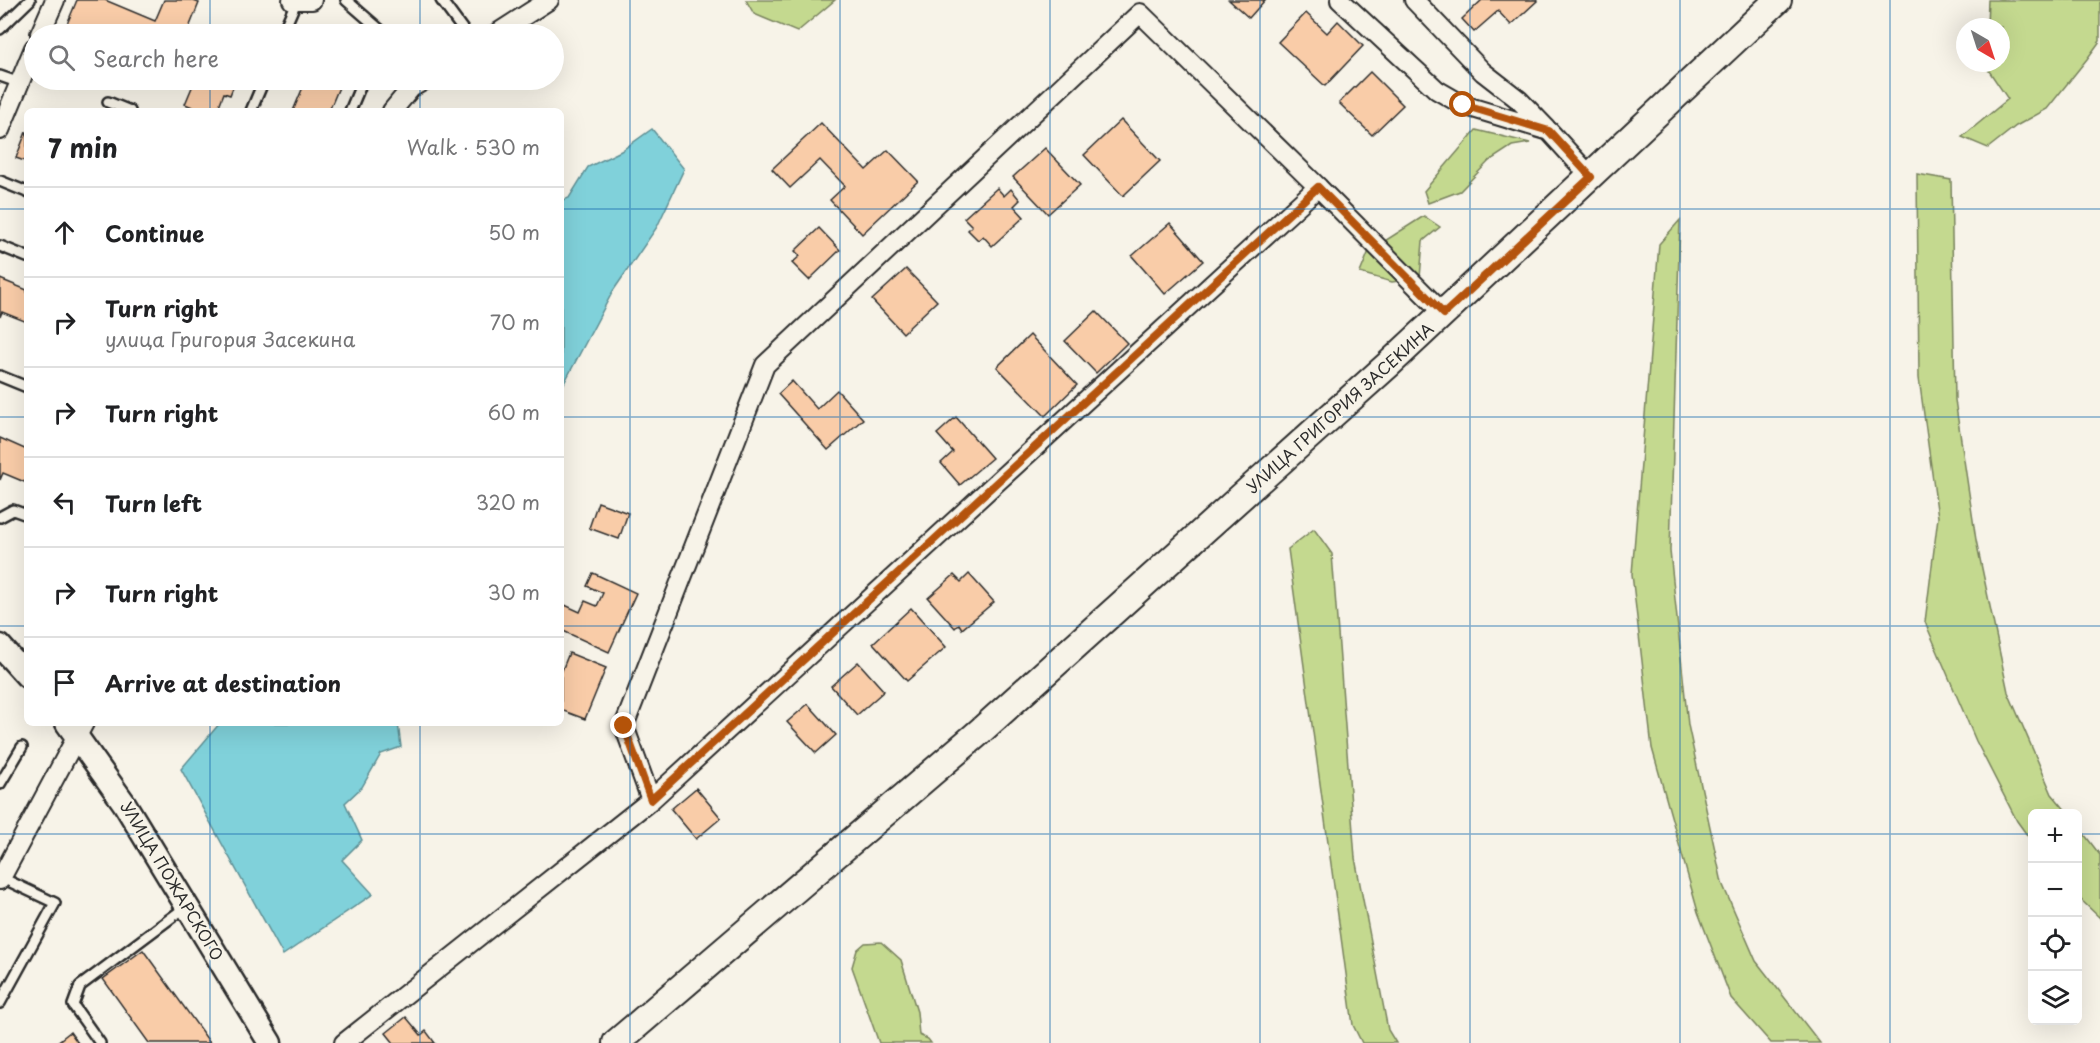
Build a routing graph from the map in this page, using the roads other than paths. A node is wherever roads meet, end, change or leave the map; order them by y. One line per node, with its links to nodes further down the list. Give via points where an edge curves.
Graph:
1 (30, 0): 17 (lane)
2 (55, 0): 11 (street)
3 (300, 0): 12 (lane)
4 (346, 0): 13 (lane)
5 (441, 0): 14 (lane)
6 (549, 0): 15 (street)
7 (1340, 0): 30 (street, via 1437,90 1463,105)
8 (1414, 0): 30 (street, via 1474,64 1519,100)
9 (1757, 0): 16 (street)
10 (1778, 0): 16 (main road, УЛИЦА ГРИГОРИЯ ЗАСЕКИНА)
11 (44, 24)
12 (287, 24)
13 (374, 24)
14 (459, 24)
15 (512, 24)
16 (1751, 25): 31 (main road, УЛИЦА ГРИГОРИЯ ЗАСЕКИНА)
17 (0, 29)
18 (24, 73): 20 (street)
19 (0, 75): 20 (lane)
20 (20, 83): 29 (street)
21 (260, 90): 26 (lane)
22 (359, 90): 27 (lane)
23 (408, 90): 28 (street)
24 (108, 102): 25 (lane)
25 (123, 108)
26 (252, 108)
27 (351, 108)
28 (394, 108)
29 (1, 124)
30 (1549, 131): 31 (street)
31 (1591, 177): 37 (main road, УЛИЦА ГРИГОРИЯ ЗАСЕКИНА)
32 (0, 181): 34 (lane)
33 (1318, 187): 37 (street); 47 (street); 47 (street, via 1140,13 765,365 624,726)
34 (24, 191)
35 (0, 246): 36 (lane)
36 (24, 256)
37 (1444, 314): 54 (main road, УЛИЦА ГРИГОРИЯ ЗАСЕКИНА, via 976,735)
38 (0, 376): 39 (lane)
39 (24, 386)
40 (24, 514): 41 (lane, via 13,510)
41 (0, 517)
42 (0, 646): 43 (street)
43 (24, 673)
44 (76, 727): 48 (street); 49 (street, УЛИЦА ПОЖАРСКОГО)
45 (22, 747): 46 (lane)
46 (0, 784)
47 (651, 800): 53 (street)
48 (0, 878): 50 (lane, via 55,903)
49 (187, 906): 51 (lane, via 80,986 72,1005); 52 (street, УЛИЦА ПОЖАРСКОГО)
50 (0, 1003)
51 (100, 1043)
52 (270, 1043)
53 (344, 1043)
54 (616, 1043)

